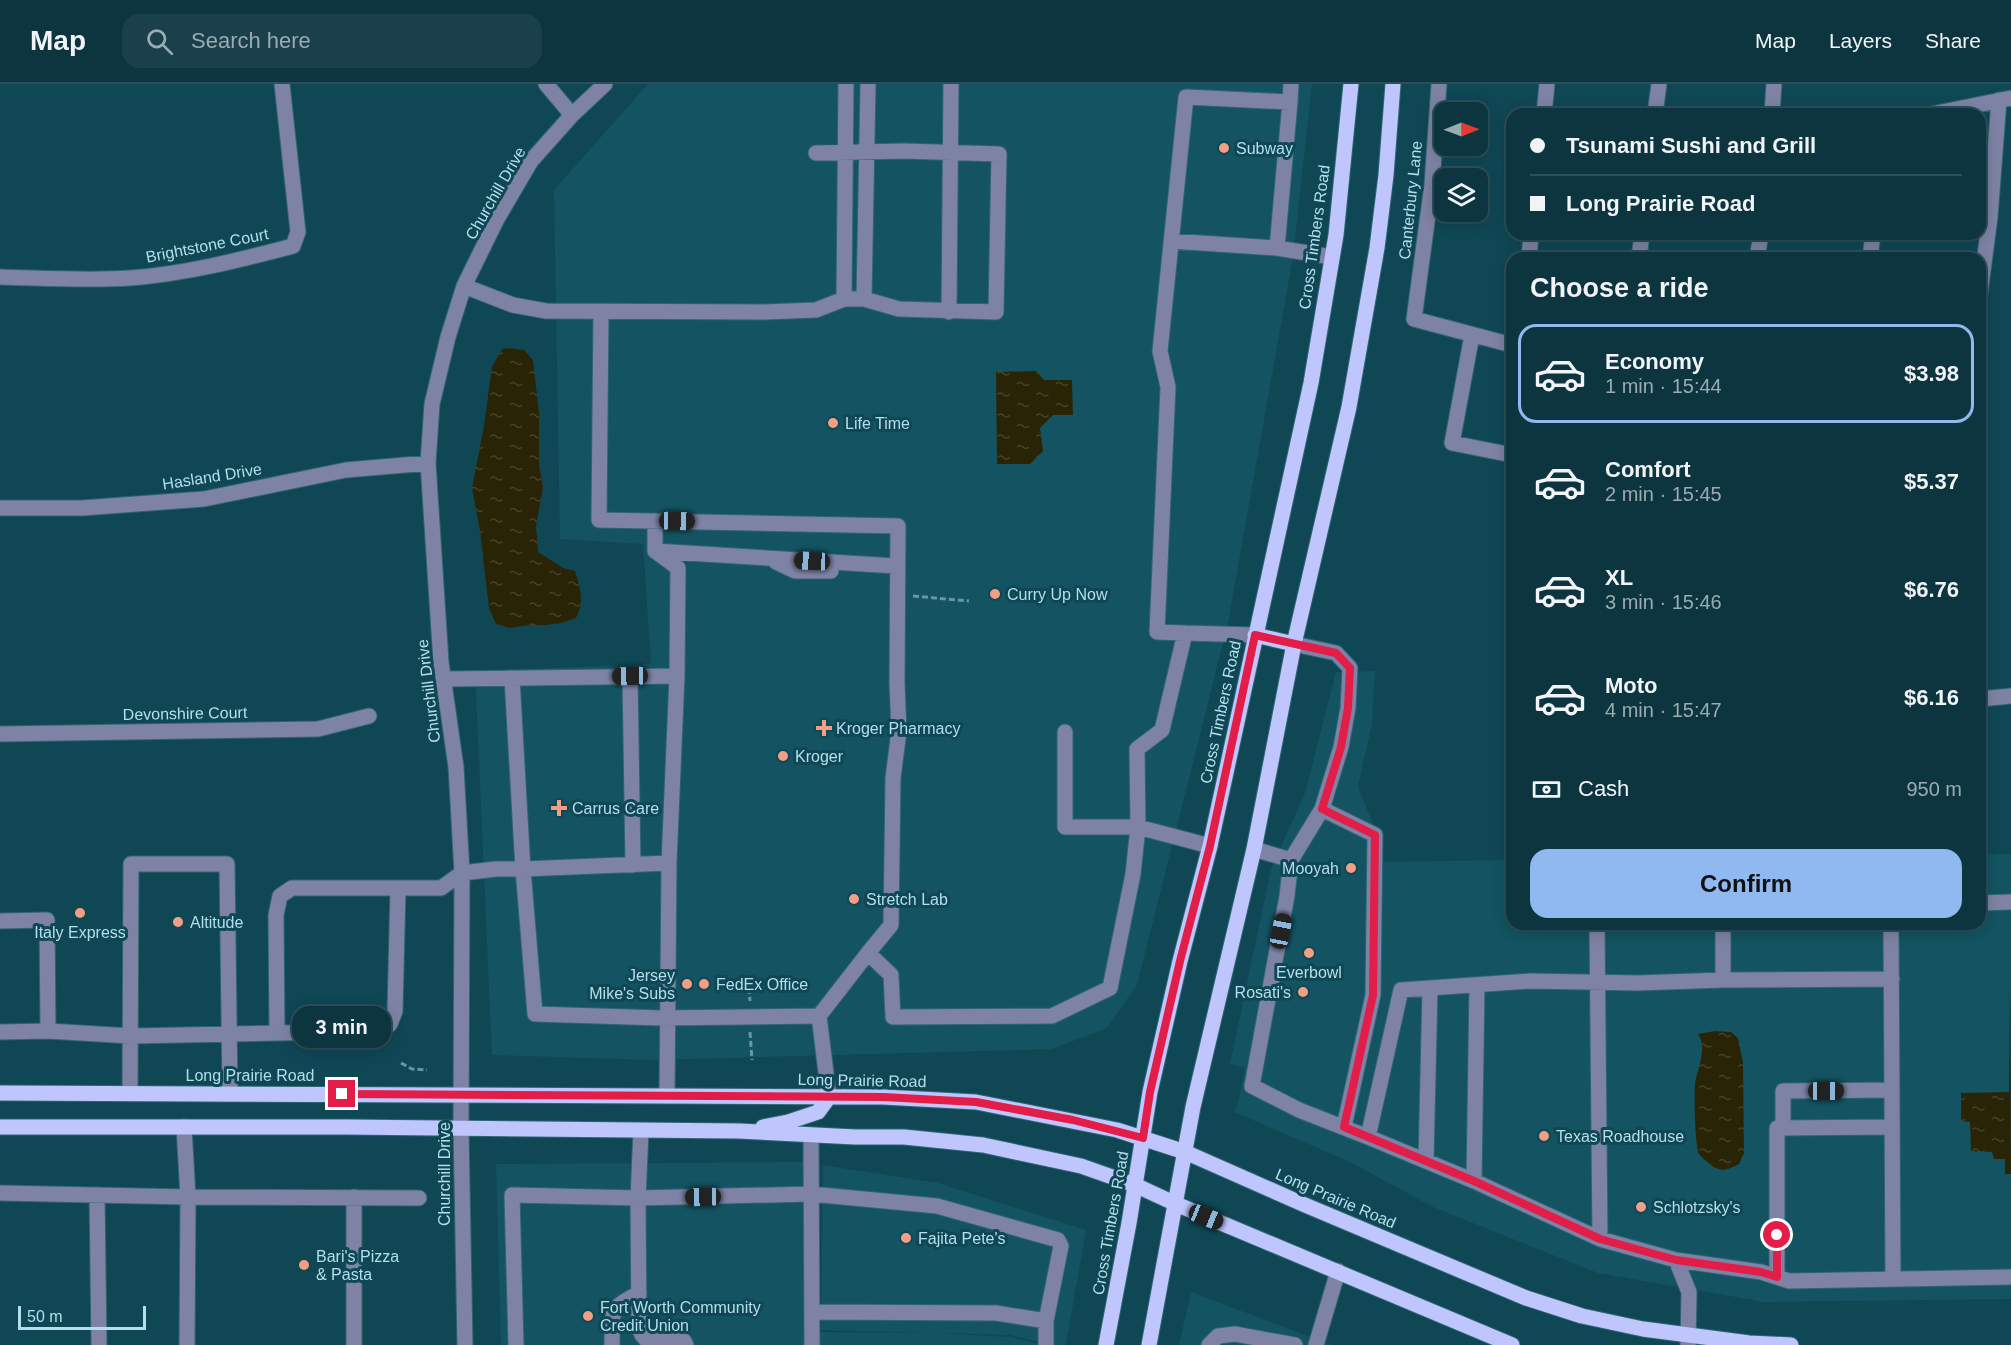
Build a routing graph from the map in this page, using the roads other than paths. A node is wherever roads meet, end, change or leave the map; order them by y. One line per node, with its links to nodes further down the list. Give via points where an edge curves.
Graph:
1 (282, 84): 29 (street, Brightstone Court, via 298,232 293,246 245,259 129,278)
2 (546, 84): 20 (street)
3 (605, 84): 20 (street, Churchill Drive)
4 (846, 84): 22 (street)
5 (868, 84): 21 (street)
6 (951, 84): 23 (street)
7 (1291, 84): 15 (street)
8 (1351, 84): 28 (main road, Cross Timbers Road)
9 (1393, 84): 45 (main road, via 1384,186 1364,325)
10 (1439, 84): 35 (street, Canterbury Lane, via 1432,185 1414,319)
11 (1547, 84): 16 (street)
12 (1659, 84): 17 (street)
13 (1774, 84): 18 (street)
14 (2005, 99): 19 (street); 27 (street)
15 (1290, 102): 25 (street, via 1186,97); 26 (street)
16 (1545, 108)
17 (1656, 108)
18 (1772, 108)
19 (1961, 108)
20 (572, 116): 30 (street, Churchill Drive, via 531,161)
21 (867, 150): 22 (street); 23 (street); 32 (street)
22 (846, 152): 24 (street); 31 (street)
23 (950, 152): 34 (street); 34 (street, via 999,154 996,312)
24 (816, 153)
25 (1171, 241): 26 (street); 43 (street, via 1160,351 1168,387 1157,632)
26 (1277, 248): 28 (street)
27 (1985, 252)
28 (1332, 256): 44 (main road, Cross Timbers Road, via 1311,383)
29 (0, 278)
30 (464, 286): 33 (street, via 513,305 546,311); 38 (street, Churchill Drive, via 432,404)
31 (844, 299): 32 (street); 33 (street, via 816,310)
32 (864, 299): 34 (street, via 899,309)
33 (601, 312): 40 (street, via 599,520)
34 (949, 312)
35 (1472, 335): 36 (street); 37 (street, via 1452,443)
36 (1506, 344)
37 (1506, 454)
38 (428, 463): 39 (street, Hasland Drive, via 346,470 204,499 82,508); 49 (street, Churchill Drive)
39 (0, 508)
40 (655, 521): 41 (street); 42 (street, via 898,526)
41 (655, 551): 42 (street); 47 (street, via 678,568)
42 (897, 566): 71 (street, via 898,731 893,778 891,925)
43 (1185, 633): 44 (street); 56 (street, via 1162,730 1137,749)
44 (1255, 635): 45 (main road); 57 (main road, Cross Timbers Road)
45 (1294, 644): 55 (street, via 1336,653 1350,668 1343,737); 58 (main road)
46 (630, 676): 47 (street); 48 (street); 61 (street)
47 (677, 676): 60 (street)
48 (512, 678): 49 (street); 62 (street)
49 (444, 679): 63 (street, Churchill Drive, via 456,767)
50 (2011, 696): 51 (street)
51 (1986, 698)
52 (369, 716): 54 (street, Devonshire Court, via 318,729)
53 (1065, 732): 56 (street, via 1065,827)
54 (0, 734)
55 (1322, 809): 59 (street); 93 (street, via 1375,835 1373,995)
56 (1138, 827): 57 (street); 71 (street, via 1133,874 1110,988 1052,1016 893,1017 891,975)
57 (1210, 846): 101 (main road, Cross Timbers Road, via 1180,961)
58 (1254, 849): 59 (street); 102 (main road)
59 (1291, 860): 93 (street, via 1252,1086)
60 (669, 863): 61 (street); 78 (street)
61 (633, 865): 62 (street)
62 (523, 869): 63 (street); 78 (street, via 535,1014)
63 (462, 873): 64 (street, via 441,888); 88 (street, Churchill Drive)
64 (398, 888): 81 (street, via 395,1011 390,1024 381,1031); 81 (street, via 292,888 280,896 276,915)
65 (2011, 902): 66 (street)
66 (1986, 903)
67 (0, 921): 79 (street, via 47,920)
68 (1597, 930): 74 (street)
69 (1891, 930): 72 (street)
70 (1723, 931): 73 (street)
71 (868, 953): 77 (street)
72 (1892, 979): 73 (street); 84 (street)
73 (1723, 980): 74 (street)
74 (1598, 982): 75 (street); 114 (street)
75 (1477, 985): 76 (street); 104 (street)
76 (1430, 988): 100 (street, via 1401,990); 103 (street)
77 (819, 1016): 78 (street); 90 (street)
78 (667, 1018): 89 (street)
79 (48, 1031): 80 (street); 83 (street)
80 (0, 1032)
81 (277, 1033): 82 (street)
82 (230, 1034): 83 (street); 83 (street, via 228,864 131,864); 87 (street)
83 (131, 1036): 85 (street)
84 (1892, 1090): 94 (street); 95 (street, via 1783,1091)
85 (130, 1092): 86 (main road, Long Prairie Road); 87 (main road, Long Prairie Road)
86 (0, 1093)
87 (230, 1093): 88 (main road, Long Prairie Road)
88 (462, 1094): 89 (main road, Long Prairie Road); 96 (street, Churchill Drive)
89 (668, 1096): 90 (main road, Long Prairie Road)
90 (829, 1097): 98 (main road, via 818,1112); 101 (main road, Long Prairie Road, via 976,1102)
91 (0, 1127): 92 (main road)
92 (184, 1127): 96 (main road); 109 (street)
93 (1344, 1127): 100 (street)
94 (1892, 1127): 95 (street); 119 (street)
95 (1783, 1128): 117 (street, via 1776,1128)
96 (461, 1129): 97 (main road); 128 (street, Churchill Drive)
97 (641, 1131): 98 (main road); 112 (street)
98 (739, 1131): 99 (main road)
99 (811, 1136): 105 (main road, via 904,1137 983,1145 1081,1166); 107 (street)
100 (1368, 1137): 103 (street)
101 (1143, 1138): 102 (main road, Long Prairie Road); 105 (main road, Cross Timbers Road)
102 (1185, 1152): 113 (main road); 123 (main road, Long Prairie Road, via 1526,1298 1582,1316)
103 (1426, 1161): 104 (street)
104 (1474, 1181): 114 (street)
105 (1135, 1185): 113 (main road); 134 (main road, Cross Timbers Road)
106 (0, 1192): 108 (street)
107 (811, 1194): 112 (street); 121 (street); 122 (street, via 938,1206 1058,1240 1061,1246)
108 (97, 1195): 109 (street); 125 (street)
109 (188, 1197): 110 (street); 126 (street)
110 (354, 1197): 111 (street); 127 (street)
111 (418, 1198)
112 (638, 1198): 120 (street); 129 (street, via 512,1195)
113 (1176, 1204): 116 (main road); 135 (main road)
114 (1600, 1239): 115 (street)
115 (1676, 1260): 117 (street); 123 (street, via 1689,1292)
116 (1338, 1271): 138 (street); 139 (main road)
117 (1777, 1277): 119 (street, via 1789,1281)
118 (2011, 1277): 119 (street)
119 (1893, 1279)
120 (639, 1293): 124 (street, via 639,1328); 130 (street, via 618,1304 613,1312)
121 (812, 1312): 122 (street, via 996,1313); 132 (street)
122 (1046, 1321): 133 (street)
123 (1689, 1340): 140 (main road, Long Prairie Road)
124 (650, 1343): 131 (street, via 679,1339)
125 (99, 1345)
126 (187, 1345)
127 (354, 1345)
128 (465, 1345)
129 (516, 1345)
130 (612, 1345)
131 (686, 1345)
132 (812, 1345)
133 (1046, 1345)
134 (1107, 1345)
135 (1149, 1345)
136 (1209, 1345): 137 (street, via 1218,1336 1235,1334)
137 (1295, 1345)
138 (1316, 1345)
139 (1512, 1345)
140 (1791, 1345)

